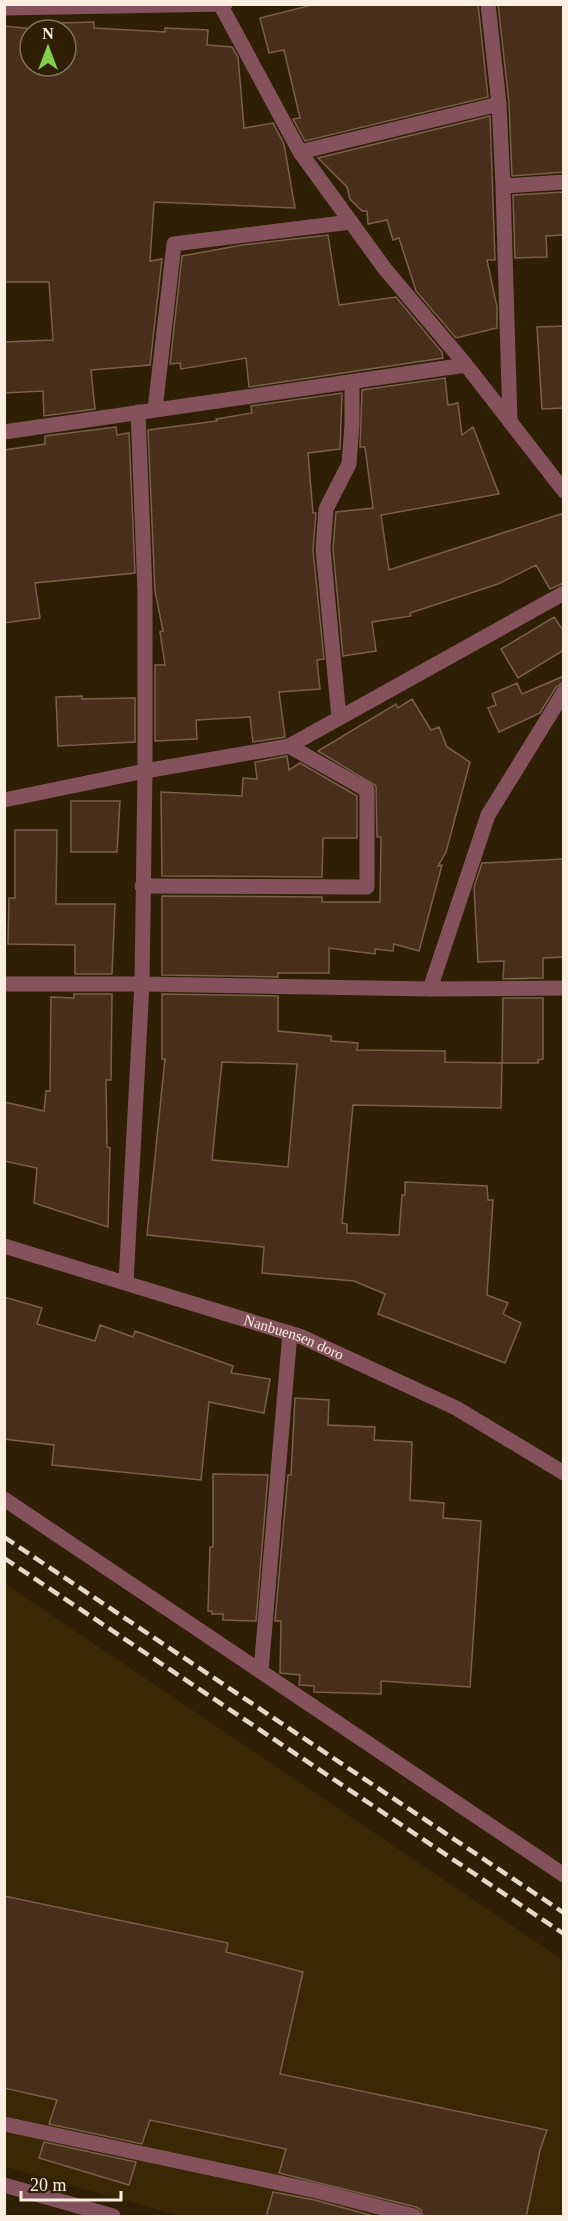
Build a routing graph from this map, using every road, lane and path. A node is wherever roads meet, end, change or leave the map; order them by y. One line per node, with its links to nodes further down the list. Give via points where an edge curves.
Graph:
1 (488, 4): 5 (street)
2 (222, 5): 3 (street); 6 (street)
3 (61, 6): 4 (street)
4 (4, 8)
5 (499, 104): 6 (street); 8 (street)
6 (300, 152): 9 (street)
7 (564, 182): 8 (street)
8 (504, 186): 14 (street)
9 (351, 222): 10 (street); 12 (street, via 174,244)
10 (466, 365): 11 (street); 14 (street)
11 (352, 382): 12 (street); 19 (street, via 349,464 327,509 323,549)
12 (154, 410): 13 (street)
13 (138, 412): 15 (street); 21 (street, via 145,592)
14 (510, 422): 16 (street)
15 (4, 432)
16 (564, 491)
17 (564, 593): 19 (street)
18 (564, 692): 27 (street, via 488,814)
19 (339, 718): 20 (street)
20 (289, 746): 21 (street); 23 (street, via 367,790 367,887)
21 (145, 771): 22 (street); 23 (street)
22 (4, 800)
23 (142, 886): 25 (street)
24 (4, 984): 25 (street)
25 (142, 984): 27 (street); 29 (street)
26 (564, 988): 27 (street)
27 (430, 989)
28 (4, 1246): 29 (street, Nanbuensen doro)
29 (126, 1282): 30 (street, Nanbuensen doro)
30 (290, 1333): 31 (street, Nanbuensen doro, via 456,1408); 33 (street)
31 (564, 1473)
32 (4, 1499): 33 (street)
33 (261, 1671): 34 (street)
34 (564, 1875)
35 (4, 2124): 38 (street, via 317,2191)
36 (4, 2185): 37 (street)
37 (113, 2217)
38 (414, 2217)

